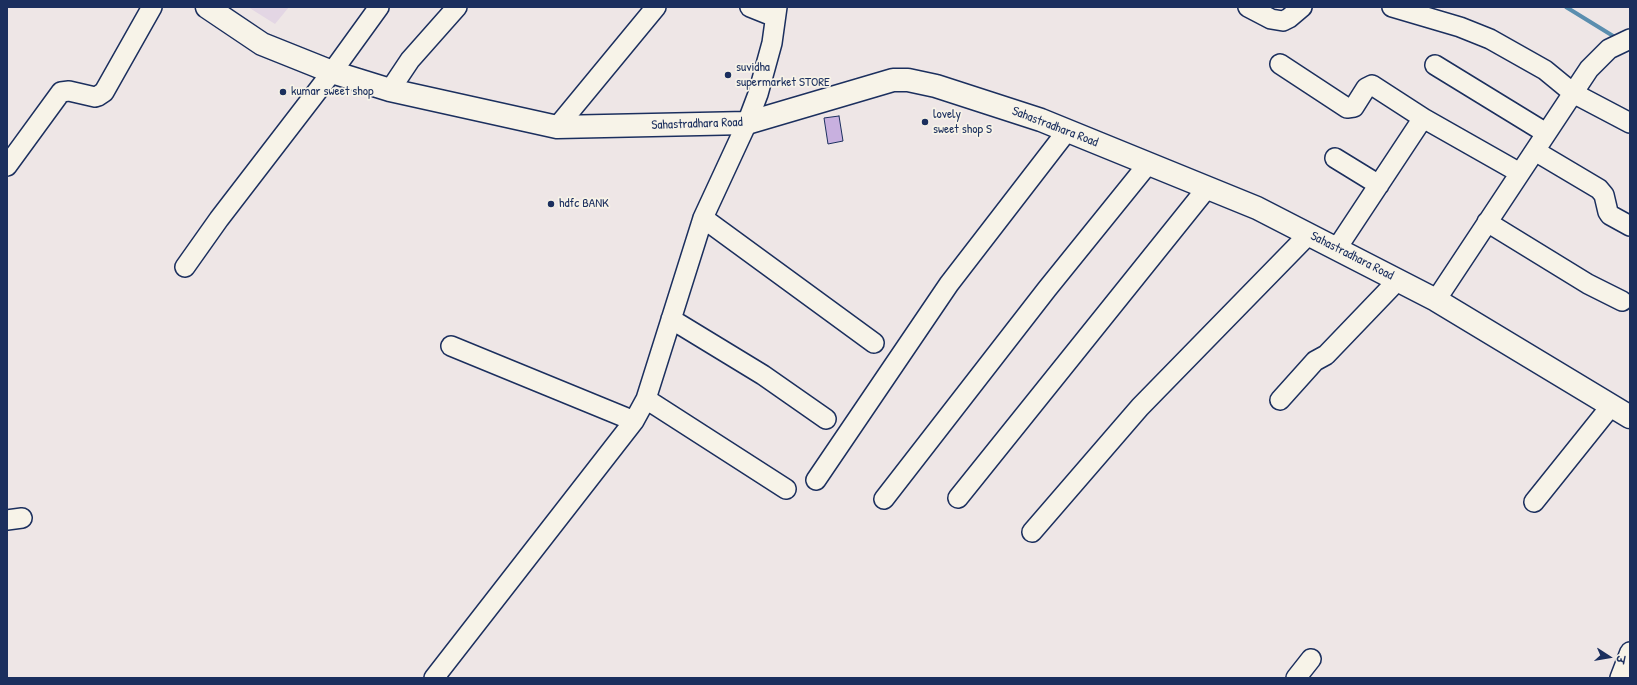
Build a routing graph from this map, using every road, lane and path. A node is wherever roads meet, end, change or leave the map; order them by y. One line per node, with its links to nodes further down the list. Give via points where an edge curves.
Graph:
1 (152, 7): 26 (street, via 104,92 98,96 61,92)
2 (207, 7): 14 (main road, Sahastradhara Road, via 262,44)
3 (379, 7): 14 (street)
4 (457, 7): 15 (street, via 410,60)
5 (656, 7): 20 (street)
6 (750, 7): 10 (street)
7 (1248, 7): 8 (street, via 1271,19 1283,21)
8 (1302, 7)
9 (1392, 7): 16 (street, via 1460,27 1490,40 1545,70)
10 (776, 12): 18 (street, via 769,55)
11 (1630, 39): 16 (street, via 1609,49 1589,69)
12 (1280, 64): 17 (street, via 1347,108 1354,107 1366,88 1372,85)
13 (1435, 64): 22 (street)
14 (332, 72): 15 (main road, Sahastradhara Road); 35 (street)
15 (390, 90): 20 (main road, Sahastradhara Road)
16 (1573, 93): 19 (street); 22 (street)
17 (1423, 118): 27 (street); 28 (street)
18 (747, 123): 20 (main road, Sahastradhara Road); 21 (main road, Sahastradhara Road, via 892,80 908,80 963,94); 30 (street)
19 (1630, 123)
20 (557, 127)
21 (1067, 131): 25 (main road, Sahastradhara Road); 48 (street, via 949,284)
22 (1546, 133): 23 (street)
23 (1534, 151): 27 (street); 32 (street, via 1599,189 1604,195 1610,215)
24 (1335, 158): 28 (street)
25 (1148, 164): 29 (main road, Sahastradhara Road); 51 (street)
26 (7, 166)
27 (1520, 174): 31 (street)
28 (1379, 185): 34 (street)
29 (1207, 188): 33 (main road, Sahastradhara Road, via 1257,208); 50 (street)
30 (703, 218): 39 (street); 40 (street)
31 (1487, 222): 37 (street); 38 (street, via 1588,284)
32 (1630, 226)
33 (1309, 234): 34 (main road, Sahastradhara Road); 53 (street, via 1140,407)
34 (1337, 248): 36 (main road, Sahastradhara Road)
35 (185, 267)
36 (1398, 280): 37 (main road, Sahastradhara Road); 43 (street, via 1326,355 1315,361)
37 (1436, 300): 44 (main road, Sahastradhara Road)
38 (1622, 301)
39 (671, 319): 42 (street); 46 (street)
40 (874, 343)
41 (451, 346): 47 (street)
42 (646, 399): 47 (street); 49 (street)
43 (1280, 400)
44 (1611, 406): 45 (main road, Sahastradhara Road); 52 (street)
45 (1630, 417)
46 (826, 419)
47 (634, 421): 56 (street)
48 (816, 480)
49 (786, 489)
50 (958, 498)
51 (884, 499)
52 (1534, 502)
53 (1032, 532)
54 (1630, 652): 58 (street)
55 (1311, 659): 57 (street)
56 (434, 678)
57 (1296, 678)
58 (1620, 678)

